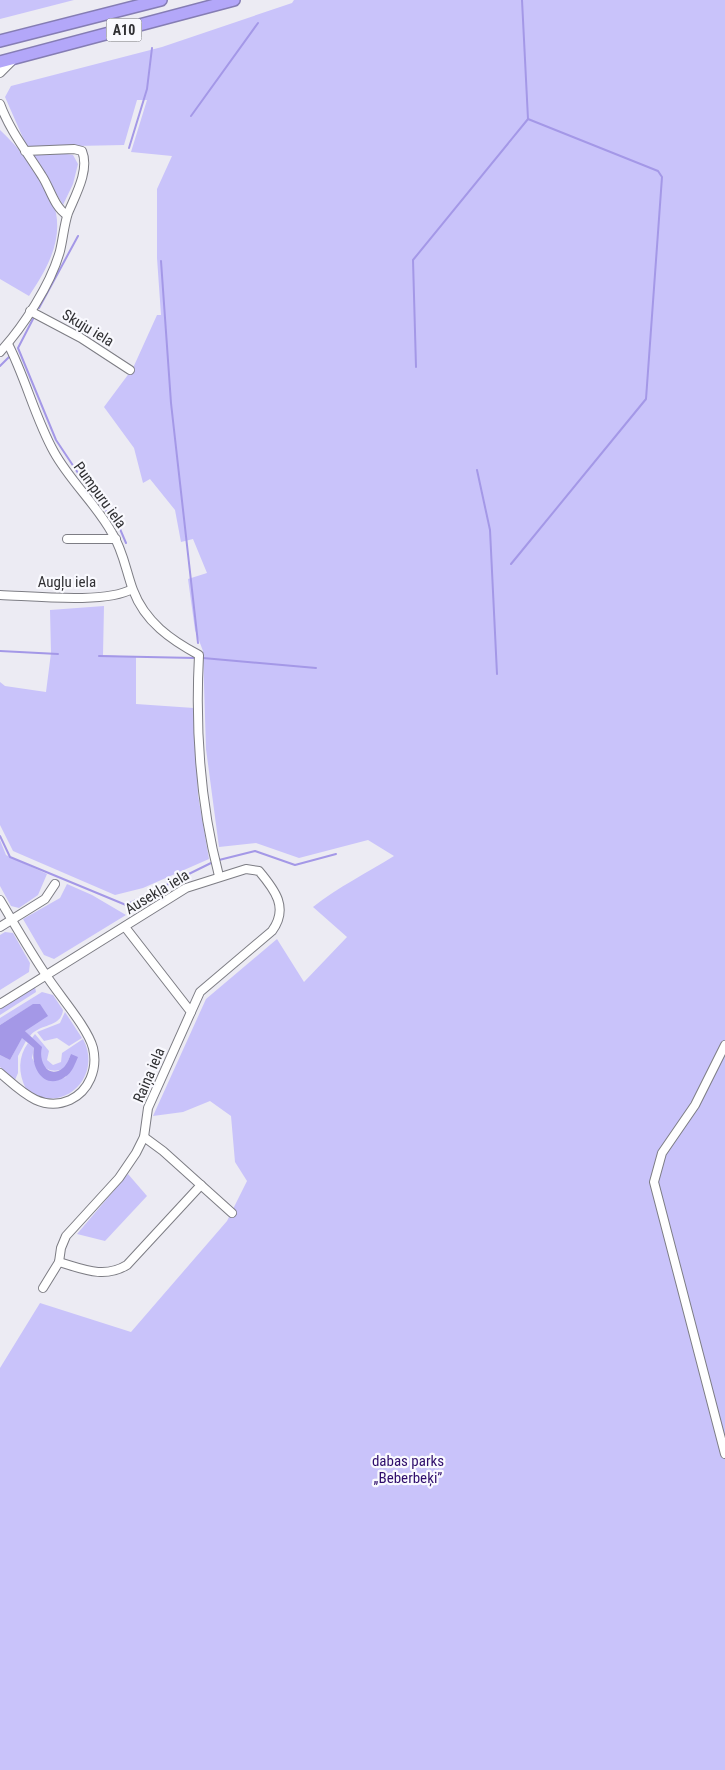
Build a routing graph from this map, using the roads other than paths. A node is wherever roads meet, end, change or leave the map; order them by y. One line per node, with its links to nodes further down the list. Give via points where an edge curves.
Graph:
1 (161, 0): 3 (highway, A10)
2 (234, 0): 6 (highway, A10)
3 (62, 27): 4 (highway); 5 (highway, A10)
4 (0, 35)
5 (0, 41)
6 (14, 59): 7 (highway, A10); 8 (street)
7 (0, 62)
8 (0, 73)
9 (0, 104): 10 (street, via 8,126)
10 (25, 151): 11 (street, via 59,209); 11 (street, via 74,149 82,152 82,174)
11 (67, 215): 12 (street, via 60,252)
12 (30, 311): 13 (street); 15 (street, Skuju iela, via 81,338)
13 (8, 344): 14 (street); 17 (street, Pumpuru iela, via 55,455)
14 (0, 352)
15 (130, 370)
16 (67, 539): 17 (street)
17 (116, 539): 18 (street, Pumpuru iela)
18 (132, 589): 19 (street, Augļu iela, via 123,595 102,596); 20 (street, Pumpuru iela, via 156,626 199,655 197,738 200,776 209,840)
19 (0, 595)
20 (219, 876): 25 (street, Ausekļa iela, via 186,888); 28 (street, Ausekļa iela, via 246,869 260,872 279,899 281,912 272,931 200,992)
21 (55, 884): 23 (street, via 45,899)
22 (0, 900): 23 (street)
23 (12, 920): 24 (street); 26 (street)
24 (0, 927)
25 (125, 927): 26 (street, Ausekļa iela); 28 (street)
26 (46, 976): 27 (street, Ausekļa iela); 31 (street, via 93,1046 94,1067 88,1083 83,1091 68,1100 45,1104 34,1100)
27 (0, 1004)
28 (191, 1012): 32 (street, Raiņa iela, via 148,1108)
29 (725, 1045): 30 (street)
30 (723, 1056): 37 (street, via 662,1153 654,1182)
31 (0, 1073)
32 (144, 1138): 33 (street); 35 (street, Raiņa iela, via 119,1178 66,1236)
33 (201, 1185): 34 (street); 35 (street, via 127,1266 97,1273)
34 (232, 1213)
35 (59, 1262): 36 (street, Raiņa iela)
36 (43, 1288)
37 (725, 1454)

